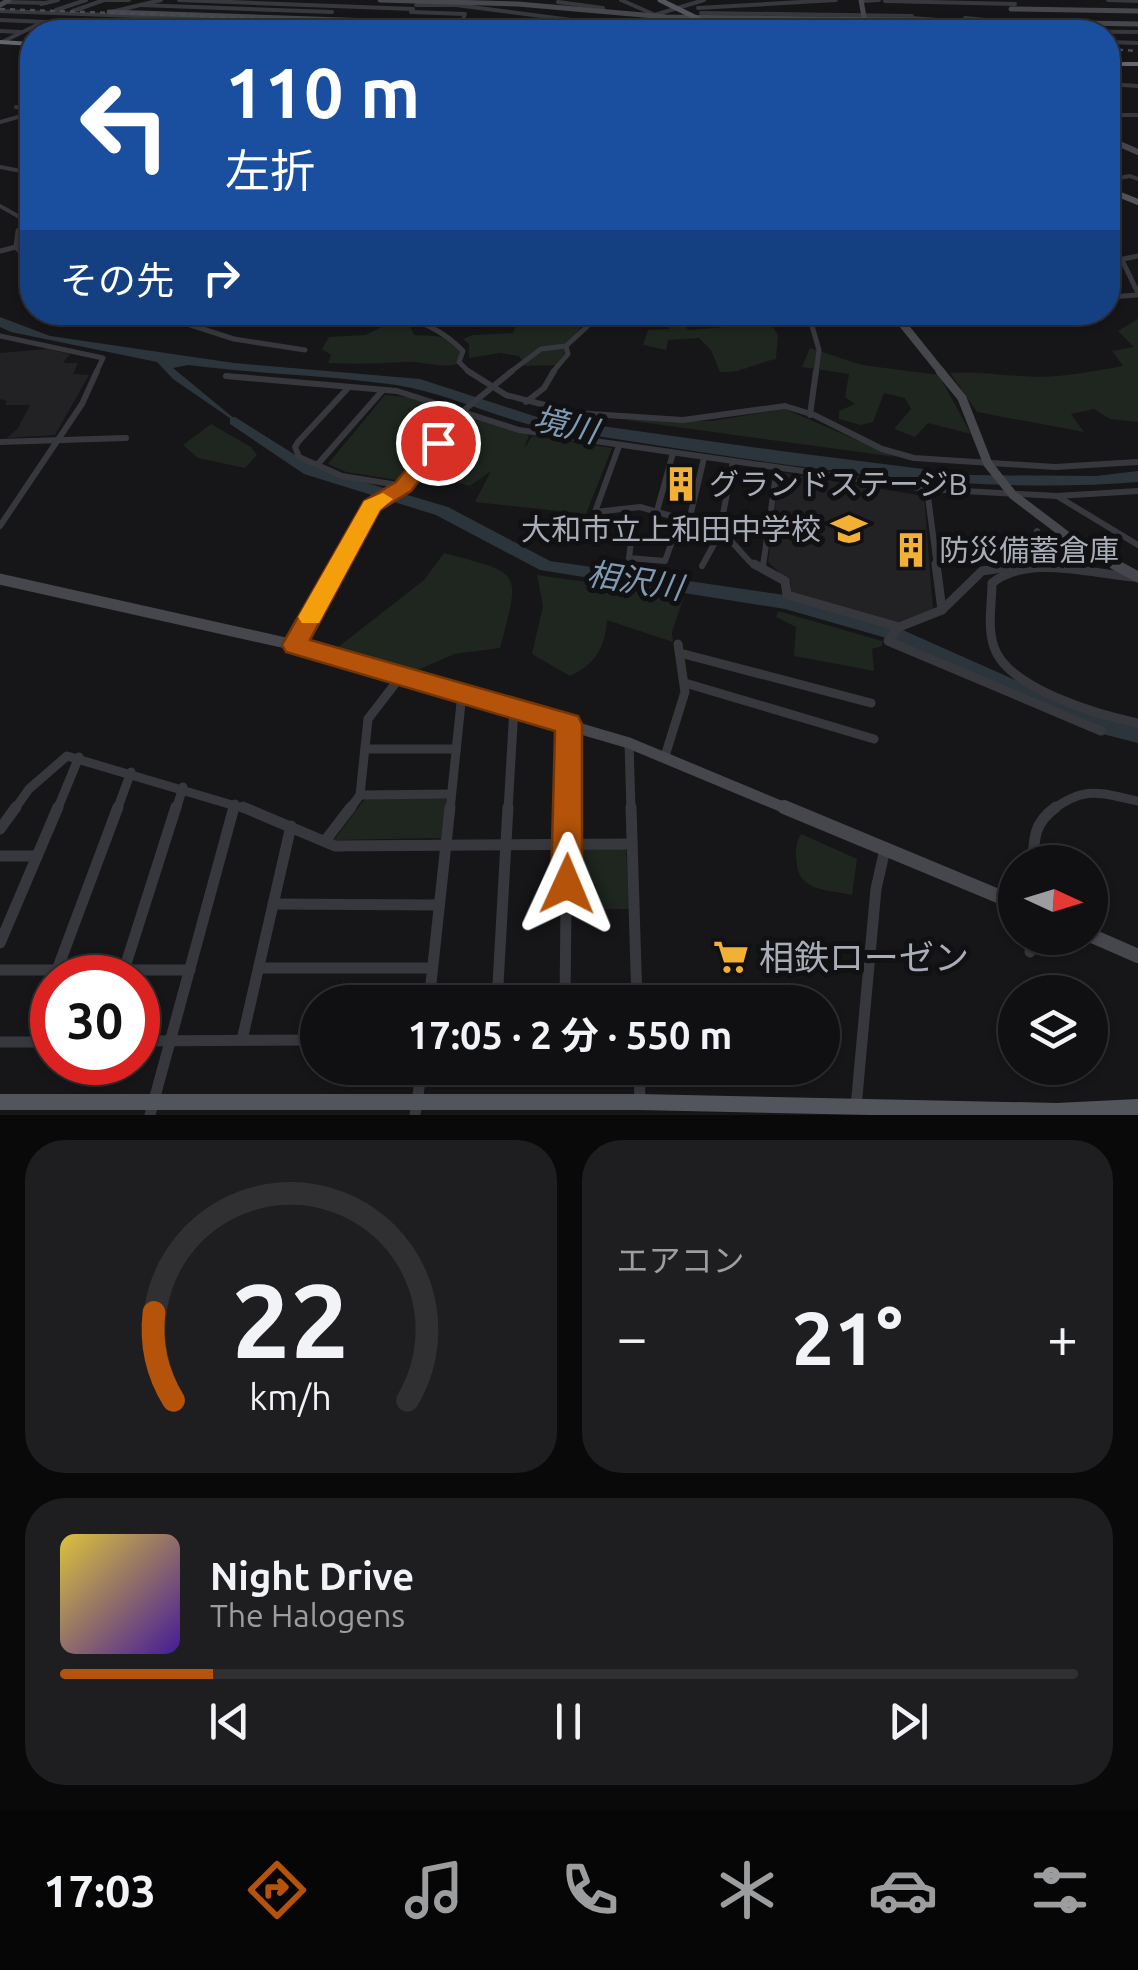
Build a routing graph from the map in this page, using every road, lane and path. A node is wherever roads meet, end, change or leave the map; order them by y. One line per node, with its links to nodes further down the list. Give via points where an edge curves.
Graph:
1 (58, 0): 34 (street)
2 (86, 0): 53 (street)
3 (102, 0): 25 (street); 58 (street)
4 (129, 0): 25 (street)
5 (160, 0): 42 (street)
6 (198, 0): 7 (street); 26 (street); 46 (street)
7 (244, 0): 27 (street); 48 (street)
8 (286, 0): 28 (street)
9 (381, 0): 44 (street); 47 (street)
10 (582, 0): 40 (street)
11 (621, 0): 75 (street)
12 (660, 0): 52 (main road)
13 (704, 0): 29 (street)
14 (852, 0): 20 (street)
15 (879, 0): 20 (street)
16 (1070, 0): 57 (street)
17 (1108, 0): 23 (street); 62 (street)
18 (775, 1): 30 (street); 37 (street)
19 (836, 1): 31 (street); 73 (street)
20 (862, 1): 80 (street)
21 (886, 1): 32 (street)
22 (919, 1): 32 (street); 33 (street)
23 (1128, 1): 24 (street); 63 (street)
24 (1138, 1)
25 (116, 2): 59 (street)
26 (178, 2): 42 (street); 46 (street); 76 (street)
27 (258, 2): 28 (street); 51 (street)
28 (279, 2): 43 (street); 54 (street)
29 (696, 2): 52 (street); 72 (street)
30 (795, 2): 31 (street); 67 (street)
31 (812, 2)
32 (904, 2): 84 (street)
33 (954, 2): 41 (street); 109 (street)
34 (46, 3): 38 (street); 50 (street)
35 (555, 3): 39 (street); 40 (street); 49 (street)
36 (740, 3): 37 (street); 61 (street); 72 (street)
37 (766, 3): 56 (street)
38 (3, 4): 50 (street); 69 (street)
39 (518, 4): 44 (street); 66 (street)
40 (576, 4): 60 (street, via 603,8)
41 (1012, 4): 57 (street); 110 (street)
42 (140, 5): 64 (street)
43 (338, 6): 47 (street); 65 (street)
44 (415, 6): 45 (street); 47 (street); 70 (street)
45 (450, 6): 66 (street); 70 (street)
46 (192, 7): 48 (street)
47 (376, 7)
48 (233, 8): 51 (street); 91 (street)
49 (565, 8): 55 (street); 81 (street)
50 (22, 9): 53 (street)
51 (248, 9): 54 (street)
52 (676, 9): 75 (street); 82 (main road)
53 (56, 10): 58 (street)
54 (272, 10): 65 (street); 79 (street)
55 (585, 10): 60 (street); 99 (street)
56 (766, 10): 61 (street); 67 (street); 103 (street)
57 (1076, 10): 62 (street); 111 (street)
58 (73, 11): 59 (street)
59 (88, 11): 64 (street)
60 (598, 11): 77 (street)
61 (752, 11): 72 (street)
62 (1111, 11): 63 (street)
63 (1130, 11): 68 (street); 112 (street)
64 (109, 12): 74 (street); 76 (street)
65 (332, 12): 93 (street)
66 (508, 12): 71 (street)
67 (796, 12): 104 (street)
68 (1138, 12)
69 (44, 13): 74 (street); 86 (street)
70 (444, 13): 94 (street); 95 (street, via 465,14)
71 (527, 13): 81 (street); 96 (street)
72 (701, 13): 82 (street); 102 (street)
73 (838, 13): 80 (street); 105 (street)
74 (97, 15): 78 (street); 87 (street)
75 (652, 15): 77 (street); 82 (street)
76 (170, 16): 78 (street); 85 (street); 89 (street); 90 (street)
77 (643, 16): 100 (street)
78 (154, 17): 88 (street)
79 (263, 17): 92 (street); 93 (street)
80 (864, 17): 83 (street); 106 (street); 107 (street)
81 (548, 18): 97 (street); 98 (street)
82 (694, 18): 101 (main road)
83 (900, 18): 84 (street)
84 (911, 18): 108 (street)
85 (216, 19)
86 (31, 20)
87 (89, 20)
88 (149, 20)
89 (166, 20)
90 (206, 20)
91 (225, 20)
92 (240, 20)
93 (324, 20)
94 (439, 20)
95 (463, 20)
96 (518, 20)
97 (545, 20)
98 (558, 20)
99 (571, 20)
100 (623, 20)
101 (698, 20)
102 (757, 20)
103 (771, 20)
104 (811, 20)
105 (823, 20)
106 (840, 20)
107 (866, 20)
108 (947, 20): 109 (street)
109 (965, 20): 110 (street)
110 (1010, 20)
111 (1085, 20)
112 (1138, 23)
113 (1120, 26): 115 (street)
114 (1120, 32): 115 (street)
115 (1126, 32): 116 (street); 117 (street)
116 (1138, 32)
117 (1138, 43)
118 (16, 107): 119 (street)
119 (20, 108)
120 (1120, 115): 121 (street); 122 (street)
121 (1138, 115)
122 (1138, 124)
123 (0, 167): 124 (street)
124 (10, 169): 125 (street); 126 (street)
125 (20, 171)
126 (0, 176)
127 (20, 230): 128 (street)
128 (16, 248): 129 (street); 130 (street)
129 (0, 250)
130 (20, 252)
131 (1138, 256): 132 (street)
132 (1122, 260): 133 (street)
133 (1138, 294)
134 (190, 325): 141 (street)
135 (426, 325): 145 (street, via 453,340 468,376)
136 (590, 325): 140 (street)
137 (812, 325): 148 (street, via 820,350)
138 (903, 325): 158 (street, via 962,398)
139 (0, 336): 150 (street, via 103,358)
140 (566, 346): 145 (street, via 541,349); 146 (street, via 568,354 544,388)
141 (304, 350)
142 (226, 376): 143 (street)
143 (348, 388): 144 (street); 157 (street, via 295,446 299,456)
144 (382, 391): 147 (street); 157 (street)
145 (487, 392): 146 (street); 147 (street)
146 (526, 402): 148 (street, via 643,419 718,418 773,405)
147 (464, 411): 152 (street, via 519,430); 160 (street)
148 (810, 415): 158 (street, via 903,456)
149 (126, 438): 150 (street)
150 (60, 440): 151 (street); 168 (street)
151 (0, 442)
152 (618, 446): 153 (street); 165 (street, via 595,512 633,506)
153 (672, 453): 154 (street); 165 (street)
154 (704, 458): 155 (street); 166 (street)
155 (732, 462): 159 (street); 170 (street)
156 (1138, 462): 158 (street, via 1054,470)
157 (317, 464): 160 (street, via 342,476)
158 (989, 467): 163 (street)
159 (776, 468): 161 (street); 173 (street)
160 (404, 486): 178 (street, via 372,506)
161 (927, 489): 163 (street); 176 (street)
162 (1138, 491): 164 (street)
163 (1012, 494): 164 (street); 167 (street)
164 (1057, 496): 171 (street)
165 (657, 511): 166 (street)
166 (689, 521): 169 (street, via 674,536 665,561 629,558); 170 (street)
167 (1048, 524): 174 (street); 176 (street, via 1034,532 1052,554 982,571)
168 (0, 526)
169 (632, 534)
170 (719, 535): 172 (street); 173 (street)
171 (1138, 545)
172 (702, 566)
173 (763, 566): 177 (street, via 785,581 788,595)
174 (1138, 577): 184 (street, via 1050,568 1003,574 992,583 994,648 1004,662 1075,705)
175 (0, 579): 178 (street)
176 (942, 610): 177 (street)
177 (894, 633): 186 (street)
178 (294, 645): 179 (street)
179 (401, 676): 181 (street); 190 (street, via 368,718)
180 (685, 683): 182 (street, via 679,649); 187 (street); 191 (street)
181 (462, 694): 183 (street); 189 (street)
182 (870, 703)
183 (514, 708): 185 (street); 204 (street)
184 (1138, 723)
185 (568, 724): 188 (street); 205 (street)
186 (1101, 732)
187 (874, 738)
188 (629, 743): 191 (street); 202 (street)
189 (456, 748): 190 (street); 195 (street)
190 (365, 749): 196 (street)
191 (665, 756): 207 (street)
192 (79, 757): 193 (street); 200 (street, via 67,756 41,777); 209 (street)
193 (131, 772): 194 (street); 217 (street)
194 (183, 787): 198 (street); 218 (street)
195 (451, 794): 196 (street); 203 (street)
196 (360, 795): 201 (street)
197 (1138, 801): 206 (street, via 1090,790 1073,795 1042,817)
198 (235, 804): 199 (street); 225 (street)
199 (291, 826): 201 (street); 211 (street)
200 (0, 829)
201 (325, 841): 203 (street)
202 (632, 844): 205 (street); 229 (street)
203 (446, 845): 204 (street); 212 (street)
204 (506, 845): 205 (street); 227 (street)
205 (567, 845): 228 (street)
206 (1034, 845)
207 (885, 849): 210 (street); 242 (street)
208 (0, 856): 209 (street)
209 (37, 856): 214 (street)
210 (998, 896)
211 (273, 904): 212 (street); 220 (street)
212 (439, 905): 221 (street)
213 (0, 912): 214 (street)
214 (13, 912): 215 (street)
215 (0, 943)
216 (1108, 943): 219 (street)
217 (63, 955)
218 (129, 955)
219 (1138, 956)
220 (258, 968): 221 (street); 230 (street)
221 (432, 968): 226 (street)
222 (0, 970): 223 (street)
223 (30, 970)
224 (160, 970): 225 (street)
225 (190, 970): 233 (street)
226 (430, 985)
227 (499, 985)
228 (565, 985)
229 (636, 985)
230 (242, 1040): 231 (street); 233 (street)
231 (300, 1040)
232 (160, 1041): 233 (street)
233 (170, 1041): 240 (street)
234 (0, 1042): 235 (street)
235 (30, 1042)
236 (640, 1085): 238 (street)
237 (0, 1102): 240 (main road)
238 (640, 1102): 241 (main road); 242 (main road)
239 (1138, 1107): 244 (main road)
240 (152, 1108): 241 (main road)
241 (417, 1108)
242 (856, 1108): 243 (main road)
243 (960, 1111): 244 (main road)
244 (1114, 1112)

